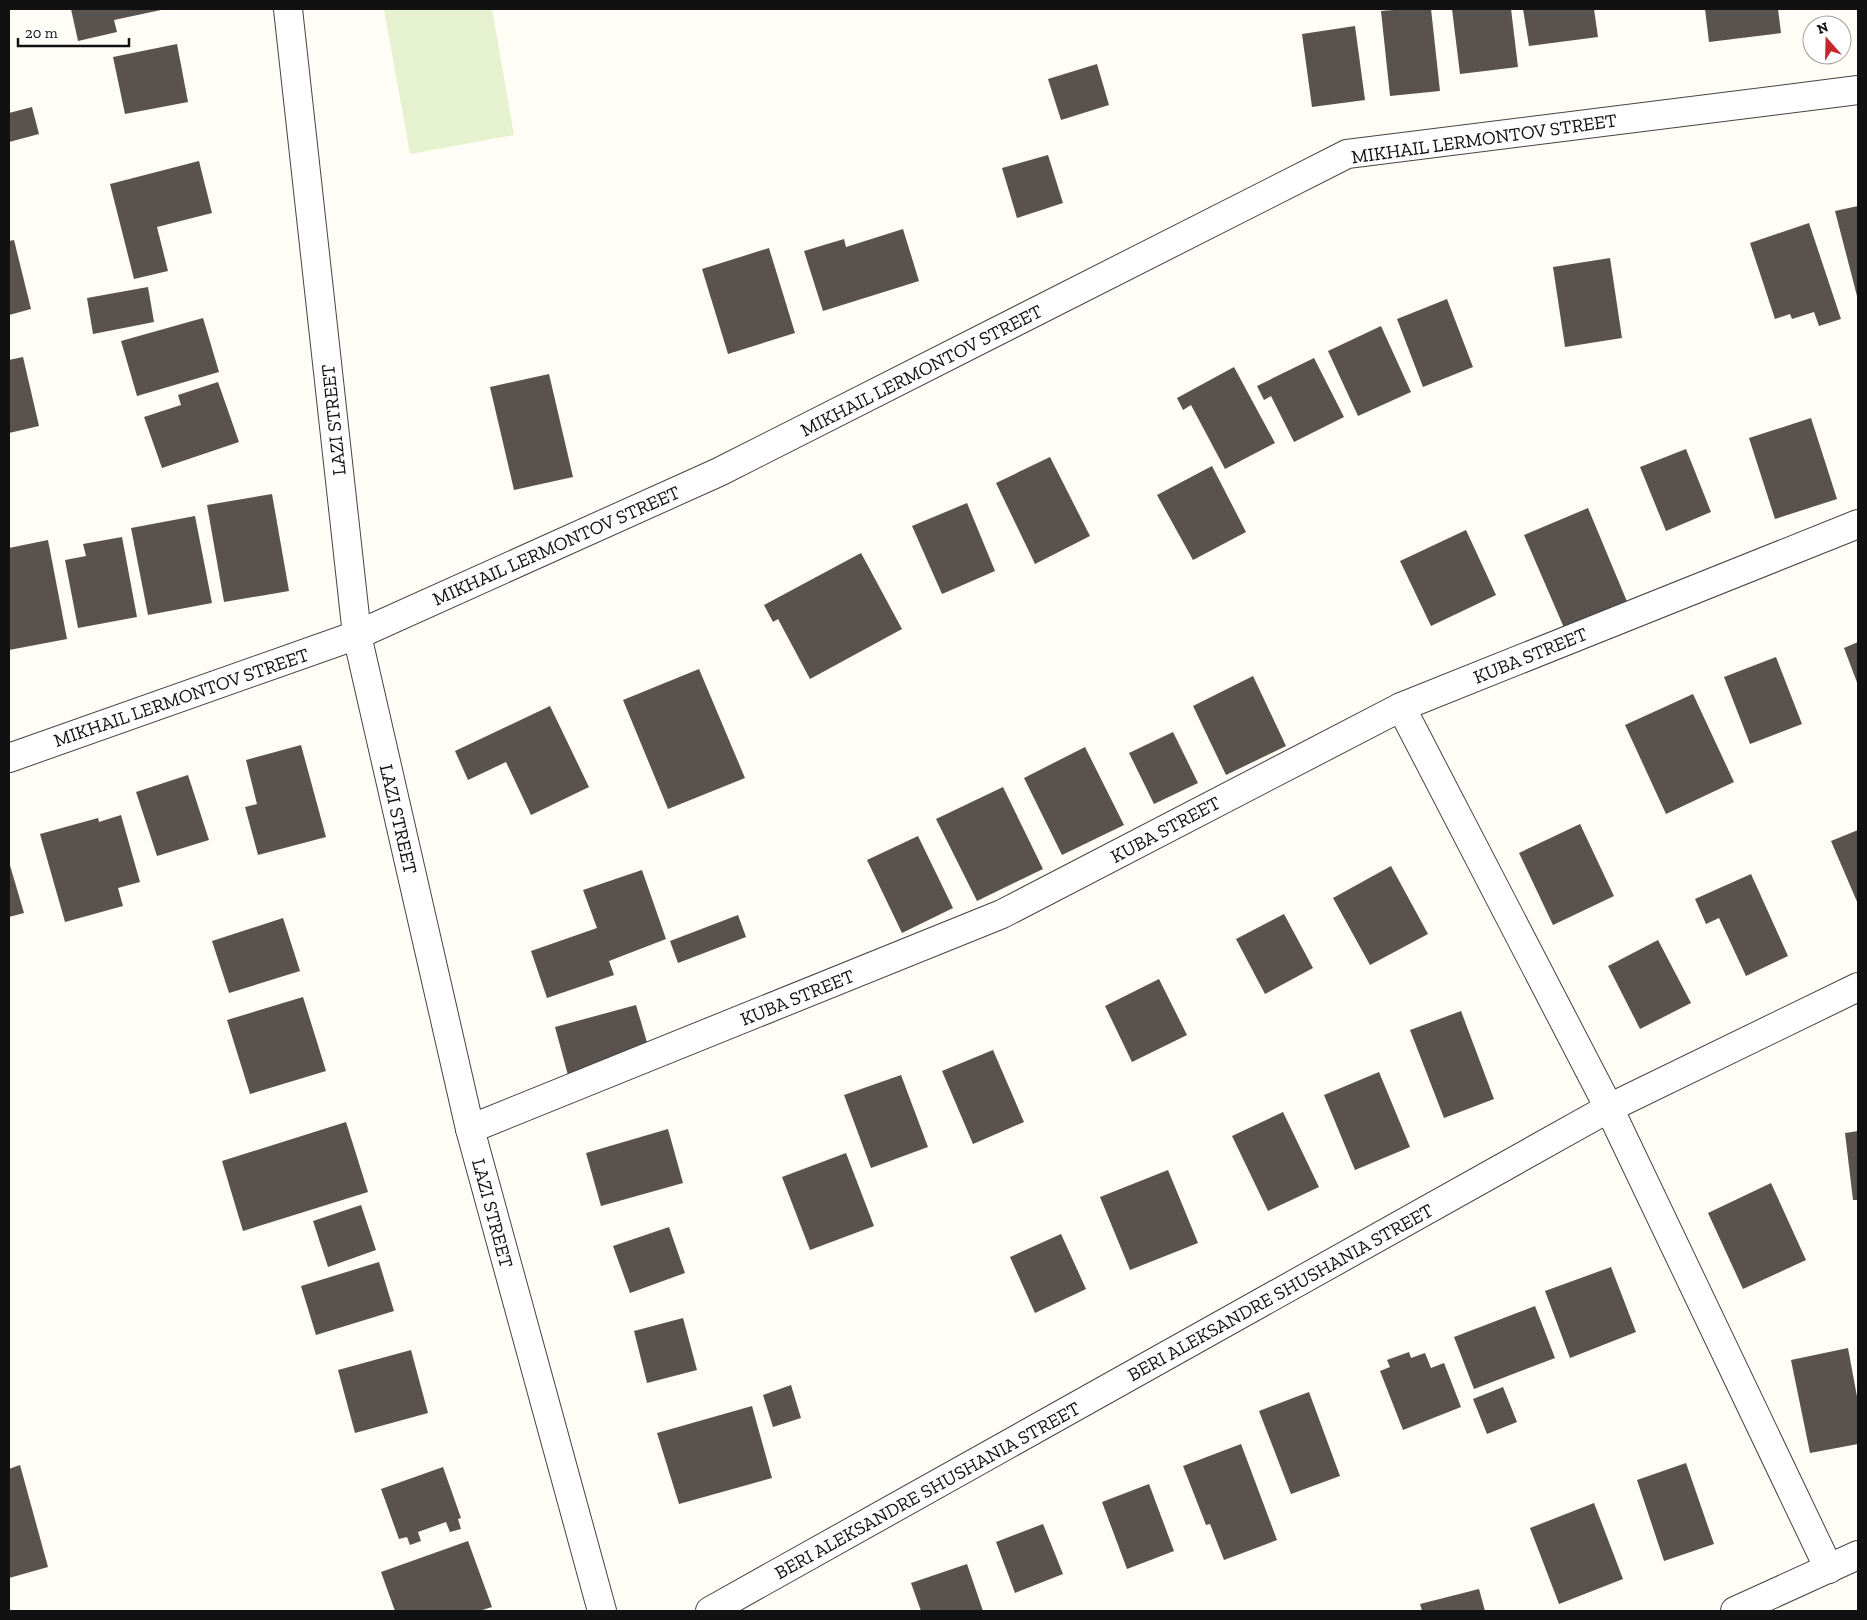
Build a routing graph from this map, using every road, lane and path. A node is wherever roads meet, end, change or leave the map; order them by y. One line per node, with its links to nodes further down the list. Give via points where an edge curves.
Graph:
1 (288, 9): 4 (street, LAZI STREET)
2 (1858, 90): 4 (street, MIKHAIL LERMONTOV STREET, via 1347,154 720,472)
3 (1858, 524): 5 (street, KUBA STREET)
4 (357, 634): 6 (street, MIKHAIL LERMONTOV STREET); 9 (street, LAZI STREET)
5 (1401, 706): 8 (street); 9 (street, KUBA STREET, via 1002,914)
6 (9, 758)
7 (1858, 987): 8 (street, BERI ALEKSANDRE SHUSHANIA STREET)
8 (1609, 1108): 11 (street); 13 (street, BERI ALEKSANDRE SHUSHANIA STREET)
9 (470, 1129): 12 (street, LAZI STREET)
10 (1858, 1556): 11 (street)
11 (1829, 1569): 14 (street)
12 (602, 1611)
13 (710, 1611)
14 (1735, 1611)

